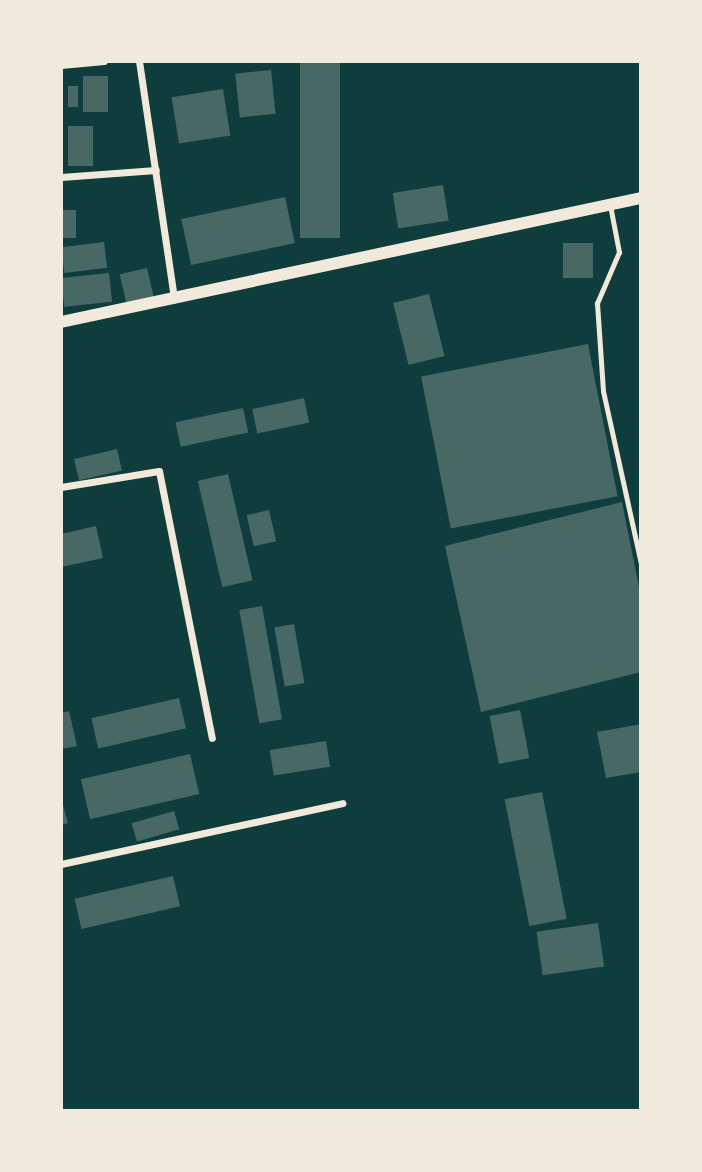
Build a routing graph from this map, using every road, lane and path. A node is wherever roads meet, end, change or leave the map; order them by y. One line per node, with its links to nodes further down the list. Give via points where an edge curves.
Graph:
1 (104, 61): 3 (street)
2 (139, 61): 4 (street)
3 (61, 65)
4 (156, 170): 5 (street); 8 (street)
5 (61, 177)
6 (641, 198): 7 (street)
7 (610, 205): 8 (street); 11 (lane, via 619,253 597,303 603,391)
8 (174, 300): 9 (street)
9 (61, 322)
10 (61, 487): 12 (street, via 159,471)
11 (641, 564)
12 (212, 738)
13 (342, 803): 14 (street)
14 (61, 864)

